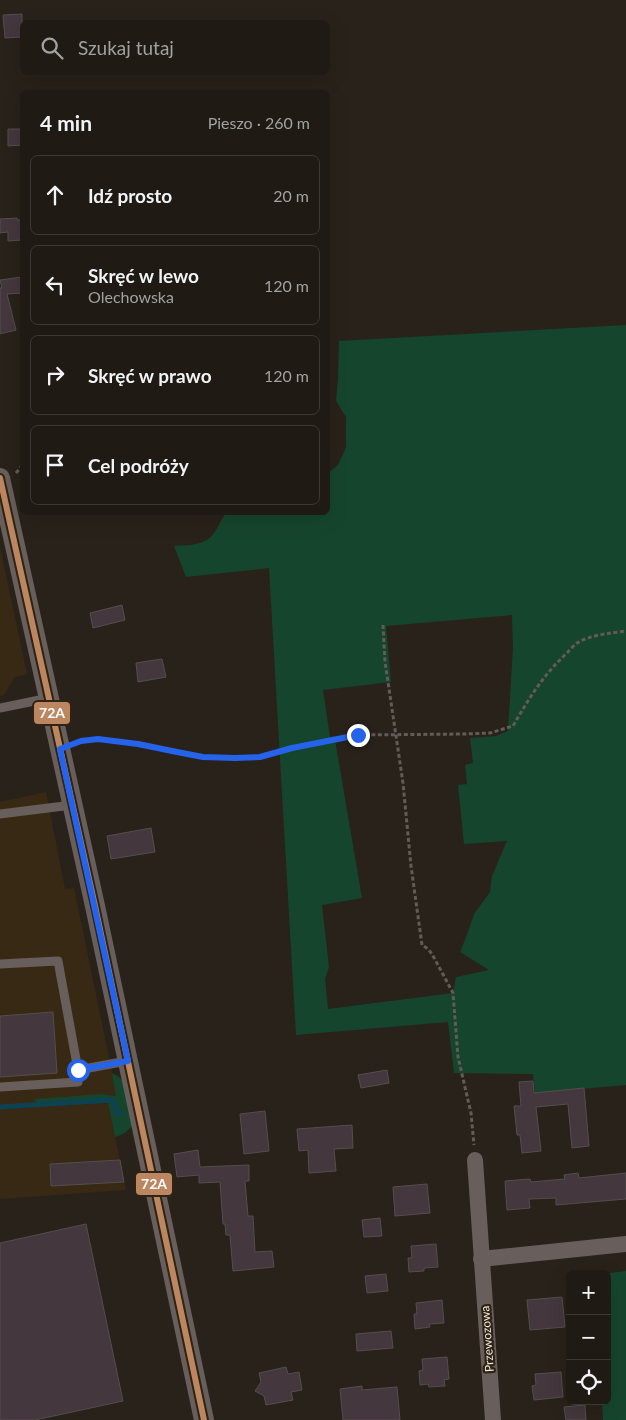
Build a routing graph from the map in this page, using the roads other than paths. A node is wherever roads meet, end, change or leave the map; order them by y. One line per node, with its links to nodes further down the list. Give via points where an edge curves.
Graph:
1 (0, 478): 2 (street)
2 (49, 698): 3 (lane); 4 (street)
3 (0, 708)
4 (72, 805): 5 (lane); 7 (street)
5 (0, 814)
6 (0, 964): 8 (lane, via 58,961)
7 (128, 1061): 8 (lane); 13 (street)
8 (78, 1070): 9 (lane, via 78,1082)
9 (0, 1087)
10 (475, 1160): 12 (street, Przewozowa)
11 (626, 1244): 12 (street)
12 (481, 1259): 14 (street, Przewozowa)
13 (204, 1420)
14 (493, 1420)

